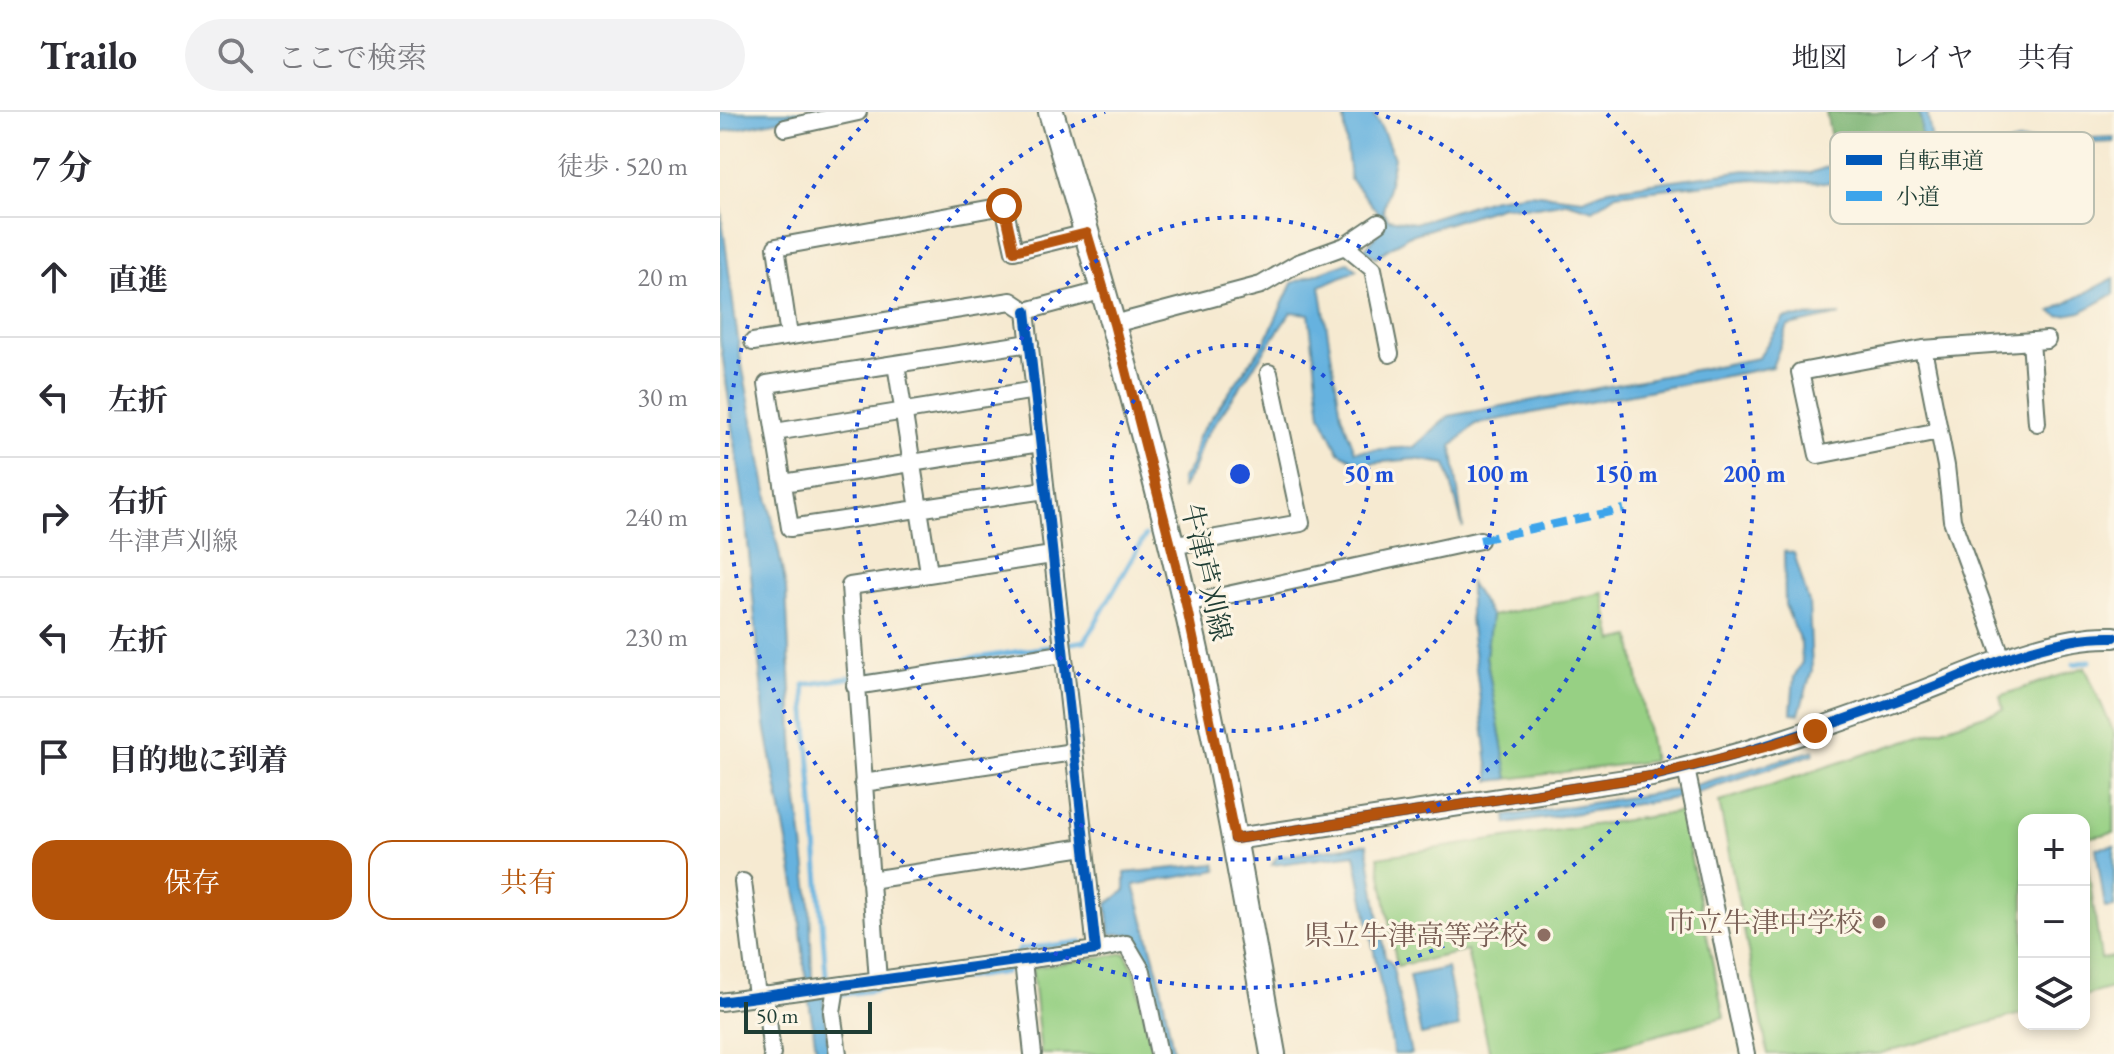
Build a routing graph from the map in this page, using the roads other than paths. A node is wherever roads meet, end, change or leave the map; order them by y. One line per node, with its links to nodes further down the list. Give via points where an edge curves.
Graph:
1 (858, 112): 3 (street)
2 (1051, 112): 5 (main road, 牛津芦刈線)
3 (785, 128)
4 (1379, 223): 6 (street)
5 (1087, 233): 7 (main road, 牛津芦刈線); 10 (street, via 1014,251 1004,206 776,247)
6 (1345, 246): 9 (street, via 1298,263 1261,285); 14 (street, via 1373,269)
7 (1104, 290): 8 (street); 9 (main road, 牛津芦刈線)
8 (1026, 311): 10 (street, via 1011,301); 12 (street)
9 (1114, 324): 28 (main road, 牛津芦刈線)
10 (789, 336): 11 (street)
11 (753, 342)
12 (1030, 343): 15 (street); 17 (street)
13 (1923, 349): 19 (street, via 2039,340); 20 (street); 20 (street, via 1800,372 1818,455)
14 (1390, 354)
15 (896, 364): 18 (street); 21 (street, via 767,384)
16 (1269, 373): 28 (street, via 1301,523)
17 (1035, 390): 18 (street); 22 (street)
18 (904, 410): 21 (street); 23 (street)
19 (2037, 423)
20 (1939, 431): 34 (street, via 1952,520)
21 (775, 432): 24 (street)
22 (1040, 443): 23 (street); 25 (street)
23 (912, 463): 24 (street); 26 (street)
24 (783, 483): 26 (street, via 790,528)
25 (1045, 490): 26 (street); 29 (street)
26 (920, 509): 30 (street)
27 (1480, 540): 31 (street)
28 (1171, 546): 31 (main road, 牛津芦刈線)
29 (1052, 555): 30 (street); 33 (street)
30 (929, 572): 35 (street, via 850,586)
31 (1186, 604): 39 (main road, 牛津芦刈線)
32 (2114, 637): 34 (street, via 2074,638)
33 (1062, 647): 35 (street); 36 (street)
34 (2003, 661): 38 (street, via 1765,747)
35 (855, 680): 37 (street)
36 (1073, 752): 37 (street); 40 (street)
37 (863, 783): 41 (street)
38 (1689, 783): 39 (street, via 1652,776); 54 (street)
39 (1235, 839): 53 (main road, 牛津芦刈線)
40 (1084, 847): 41 (street); 43 (street)
41 (870, 880): 45 (street)
42 (743, 882): 47 (street)
43 (1096, 950): 44 (street); 52 (street, via 1126,944 1142,971)
44 (1023, 961): 45 (street); 51 (street)
45 (878, 981): 46 (street)
46 (833, 992): 47 (street); 50 (street)
47 (761, 996): 48 (street); 49 (street)
48 (720, 1002)
49 (772, 1054)
50 (838, 1054)
51 (1033, 1054)
52 (1159, 1054)
53 (1273, 1054)
54 (1746, 1054)

